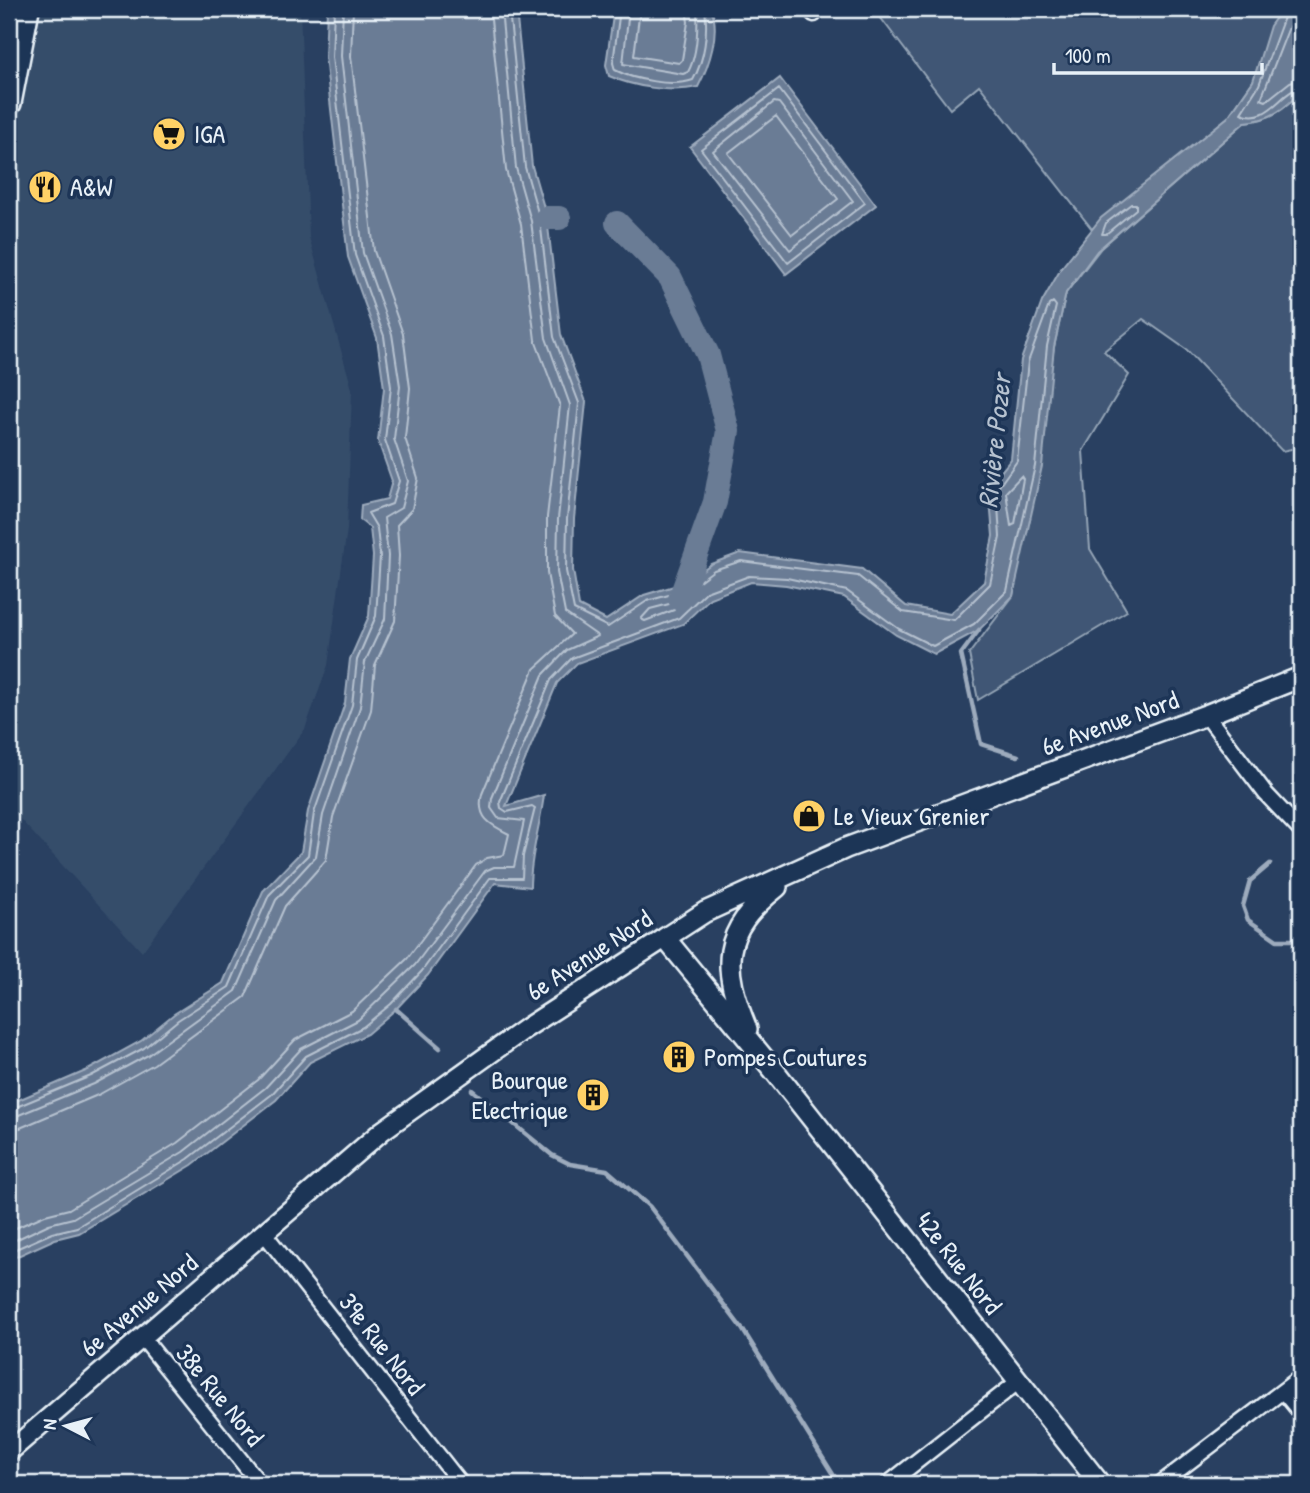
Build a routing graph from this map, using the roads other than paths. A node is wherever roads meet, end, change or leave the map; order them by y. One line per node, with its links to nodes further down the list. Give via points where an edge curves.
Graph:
1 (27, 9): 2 (main road)
2 (9, 103)
3 (1301, 677): 4 (main road, 6e Avenue Nord)
4 (1206, 715): 5 (street, via 1266,794); 6 (main road, 6e Avenue Nord)
5 (1301, 831)
6 (802, 867): 7 (main road, 6e Avenue Nord, via 705,912); 8 (main road, 42e Rue Nord, via 762,898 745,918 734,937 729,960 729,980 749,1034)
7 (660, 942): 8 (main road, 42e Rue Nord); 9 (street, 6e Avenue Nord, via 416,1106)
8 (776, 1073): 12 (main road, 42e Rue Nord)
9 (264, 1233): 10 (street, 6e Avenue Nord); 17 (street, 39e Rue Nord)
10 (142, 1337): 15 (street, 6e Avenue Nord); 16 (street, 38e Rue Nord)
11 (1301, 1377): 13 (street)
12 (1018, 1381): 18 (street); 19 (main road, 42e Rue Nord)
13 (1283, 1391): 14 (street); 20 (street)
14 (1301, 1413)
15 (9, 1452)
16 (260, 1484)
17 (461, 1484)
18 (888, 1484)
19 (1100, 1484)
20 (1160, 1484)

